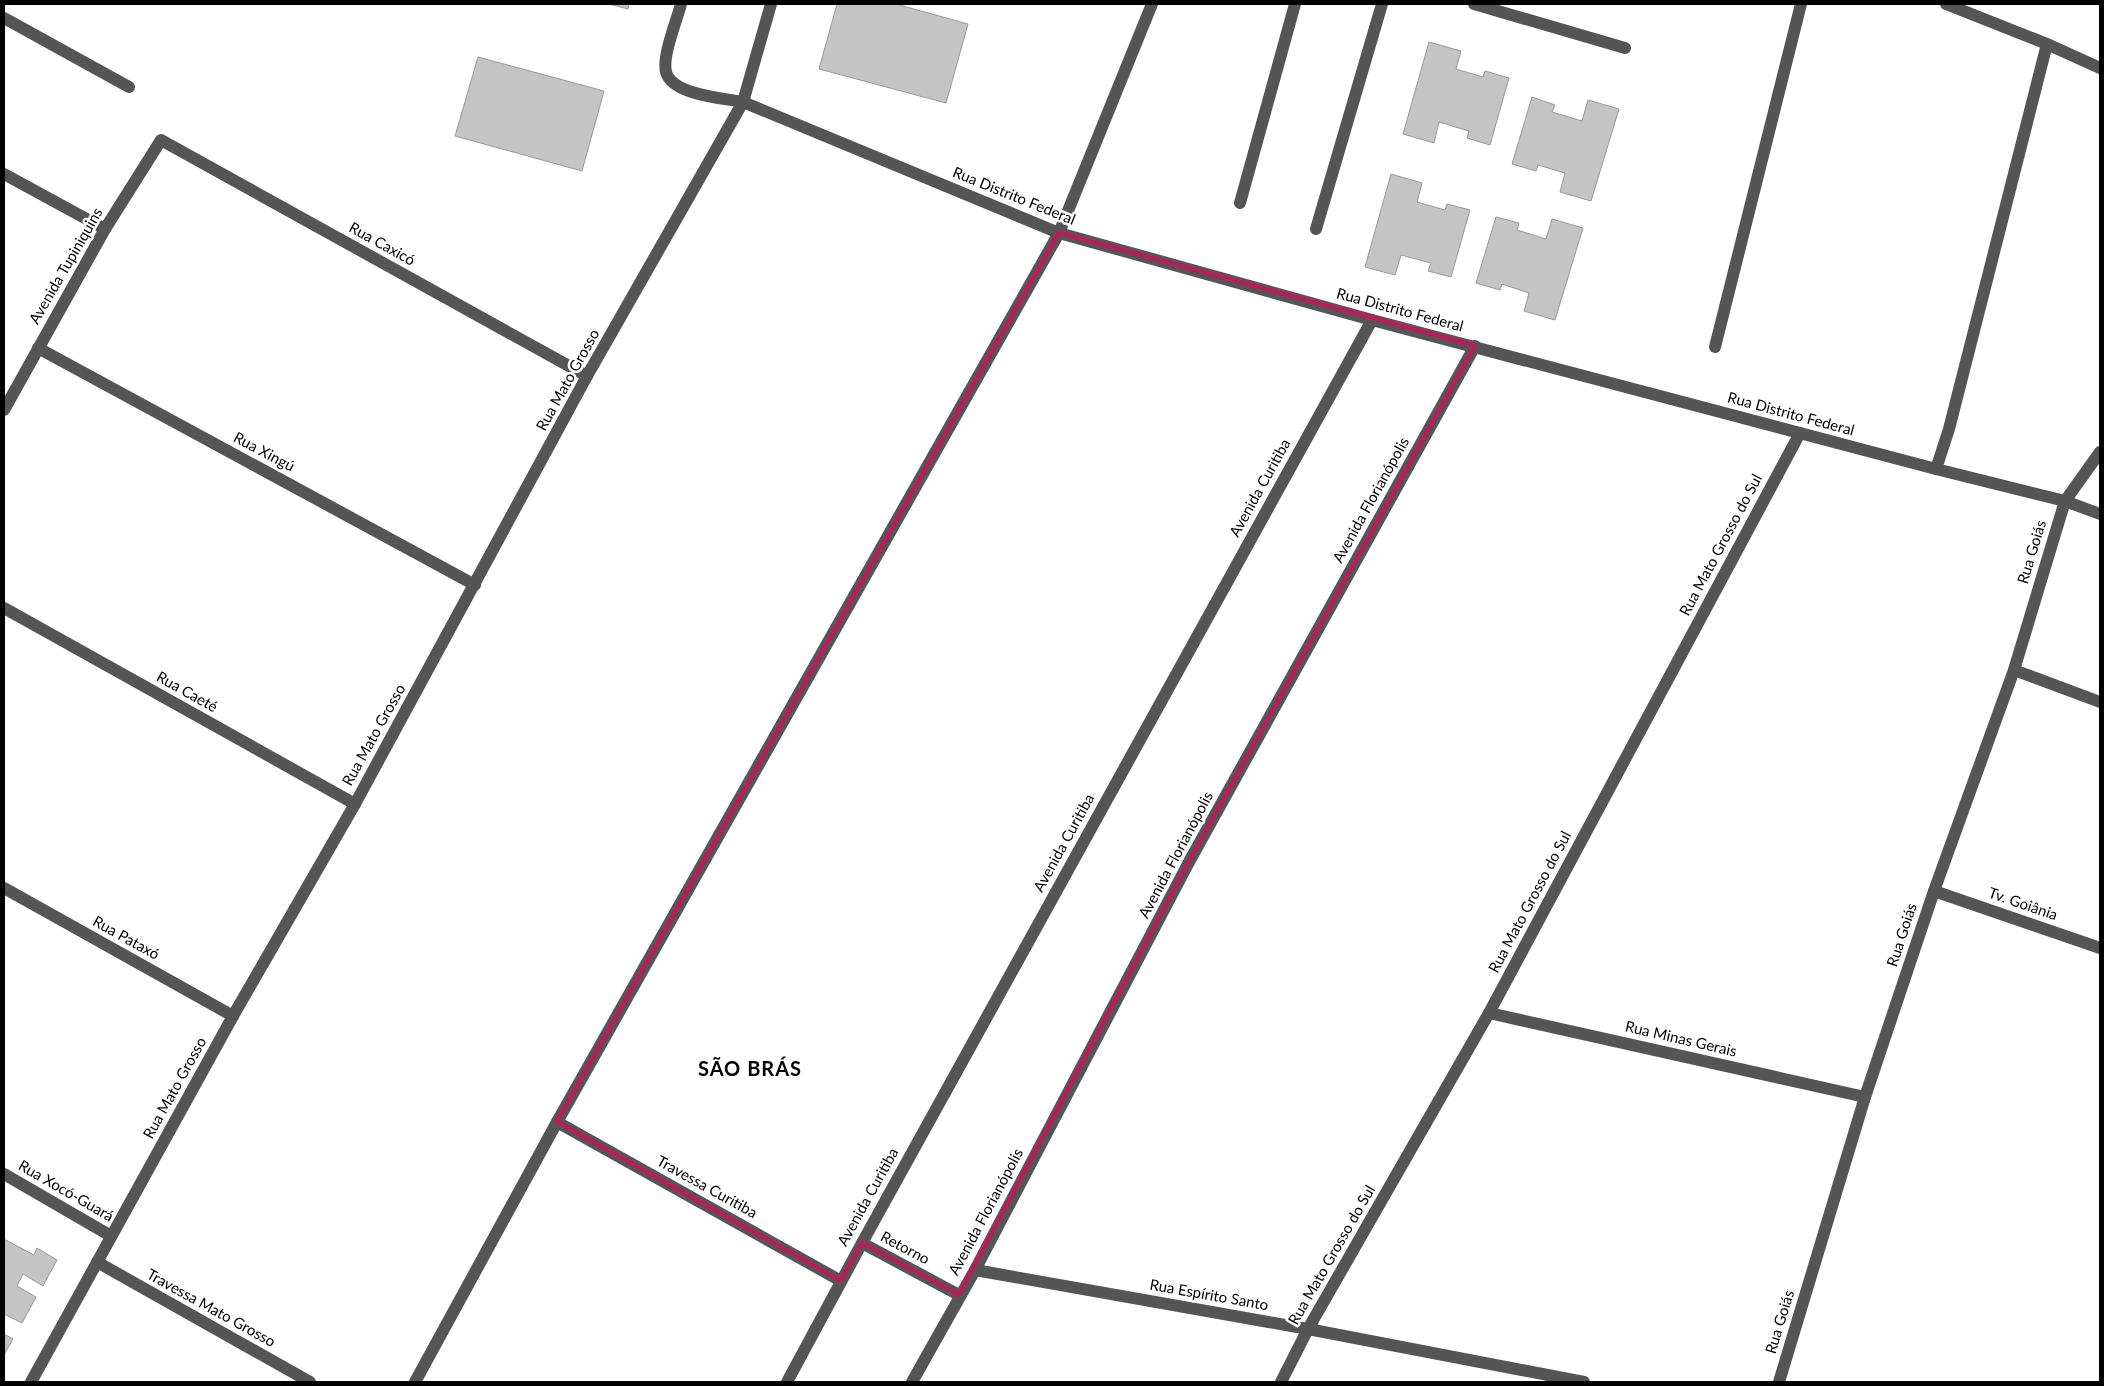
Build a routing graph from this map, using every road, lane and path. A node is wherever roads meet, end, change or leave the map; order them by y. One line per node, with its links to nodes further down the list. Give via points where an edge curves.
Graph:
1 (681, 4): 14 (street, Rua Distrito Federal, via 666,73 674,85 690,92)
2 (771, 4): 14 (street, Rua Mato Grosso)
3 (1152, 4): 20 (street)
4 (1295, 4): 17 (street)
5 (1382, 4): 19 (street)
6 (1474, 4): 11 (street)
7 (1801, 4): 23 (street)
8 (1946, 4): 10 (street)
9 (4, 18): 13 (street)
10 (2046, 44): 12 (street); 29 (street)
11 (1625, 48)
12 (2100, 68)
13 (129, 87)
14 (743, 102): 20 (street, Rua Distrito Federal); 25 (street, Rua Mato Grosso)
15 (161, 140): 18 (street, Avenida Tupiniquins); 25 (street, Rua Caxicó)
16 (4, 174): 18 (street)
17 (1240, 203)
18 (105, 229): 24 (street, Avenida Tupiniquins)
19 (1316, 229)
20 (1059, 234): 21 (street, Rua Distrito Federal); 43 (street)
21 (1372, 320): 22 (street, Rua Distrito Federal); 46 (street, Avenida Curitiba)
22 (1475, 346): 27 (street, Rua Distrito Federal); 48 (street, Avenida Florianópolis, via 1189,862)
23 (1715, 347)
24 (38, 348): 26 (street, Avenida Tupiniquins); 32 (street, Rua Xingú)
25 (588, 376): 32 (street, Rua Mato Grosso)
26 (4, 410)
27 (1800, 433): 29 (street, Rua Distrito Federal); 40 (street, Rua Mato Grosso do Sul)
28 (2100, 452): 30 (street, Rua Goiás)
29 (1936, 469): 30 (street, Rua Distrito Federal)
30 (2065, 501): 31 (street, Rua Distrito Federal); 34 (street, Rua Goiás)
31 (2100, 514)
32 (475, 584): 36 (street, Rua Mato Grosso)
33 (4, 608): 36 (street, Rua Caeté)
34 (2014, 670): 35 (street); 38 (street, Rua Goiás)
35 (2100, 702)
36 (355, 804): 41 (street, Rua Mato Grosso)
37 (4, 888): 41 (street, Rua Pataxó)
38 (1934, 891): 39 (street, Tv. Goiânia); 42 (street, Rua Goiás)
39 (2100, 948)
40 (1489, 1013): 42 (street, Rua Minas Gerais); 51 (street, Rua Mato Grosso do Sul)
41 (233, 1016): 45 (street, Rua Mato Grosso)
42 (1865, 1097): 59 (street, Rua Goiás)
43 (557, 1122): 49 (street, Travessa Curitiba); 54 (street)
44 (4, 1174): 45 (street, Rua Xocó-Guará)
45 (111, 1236): 47 (street, Rua Mato Grosso)
46 (862, 1243): 49 (street, Avenida Curitiba); 50 (street, Retorno)
47 (97, 1262): 52 (street, Rua Mato Grosso); 53 (street, Travessa Mato Grosso)
48 (975, 1270): 50 (street, Avenida Florianópolis); 51 (street, Rua Espírito Santo)
49 (841, 1281): 55 (street, Avenida Curitiba)
50 (959, 1295): 56 (street, Avenida Florianópolis)
51 (1308, 1329): 57 (street, Rua Mato Grosso do Sul); 58 (street, Rua Espírito Santo)
52 (31, 1382)
53 (310, 1382)
54 (415, 1382)
55 (787, 1382)
56 (912, 1382)
57 (1281, 1382)
58 (1584, 1382)
59 (1778, 1382)

